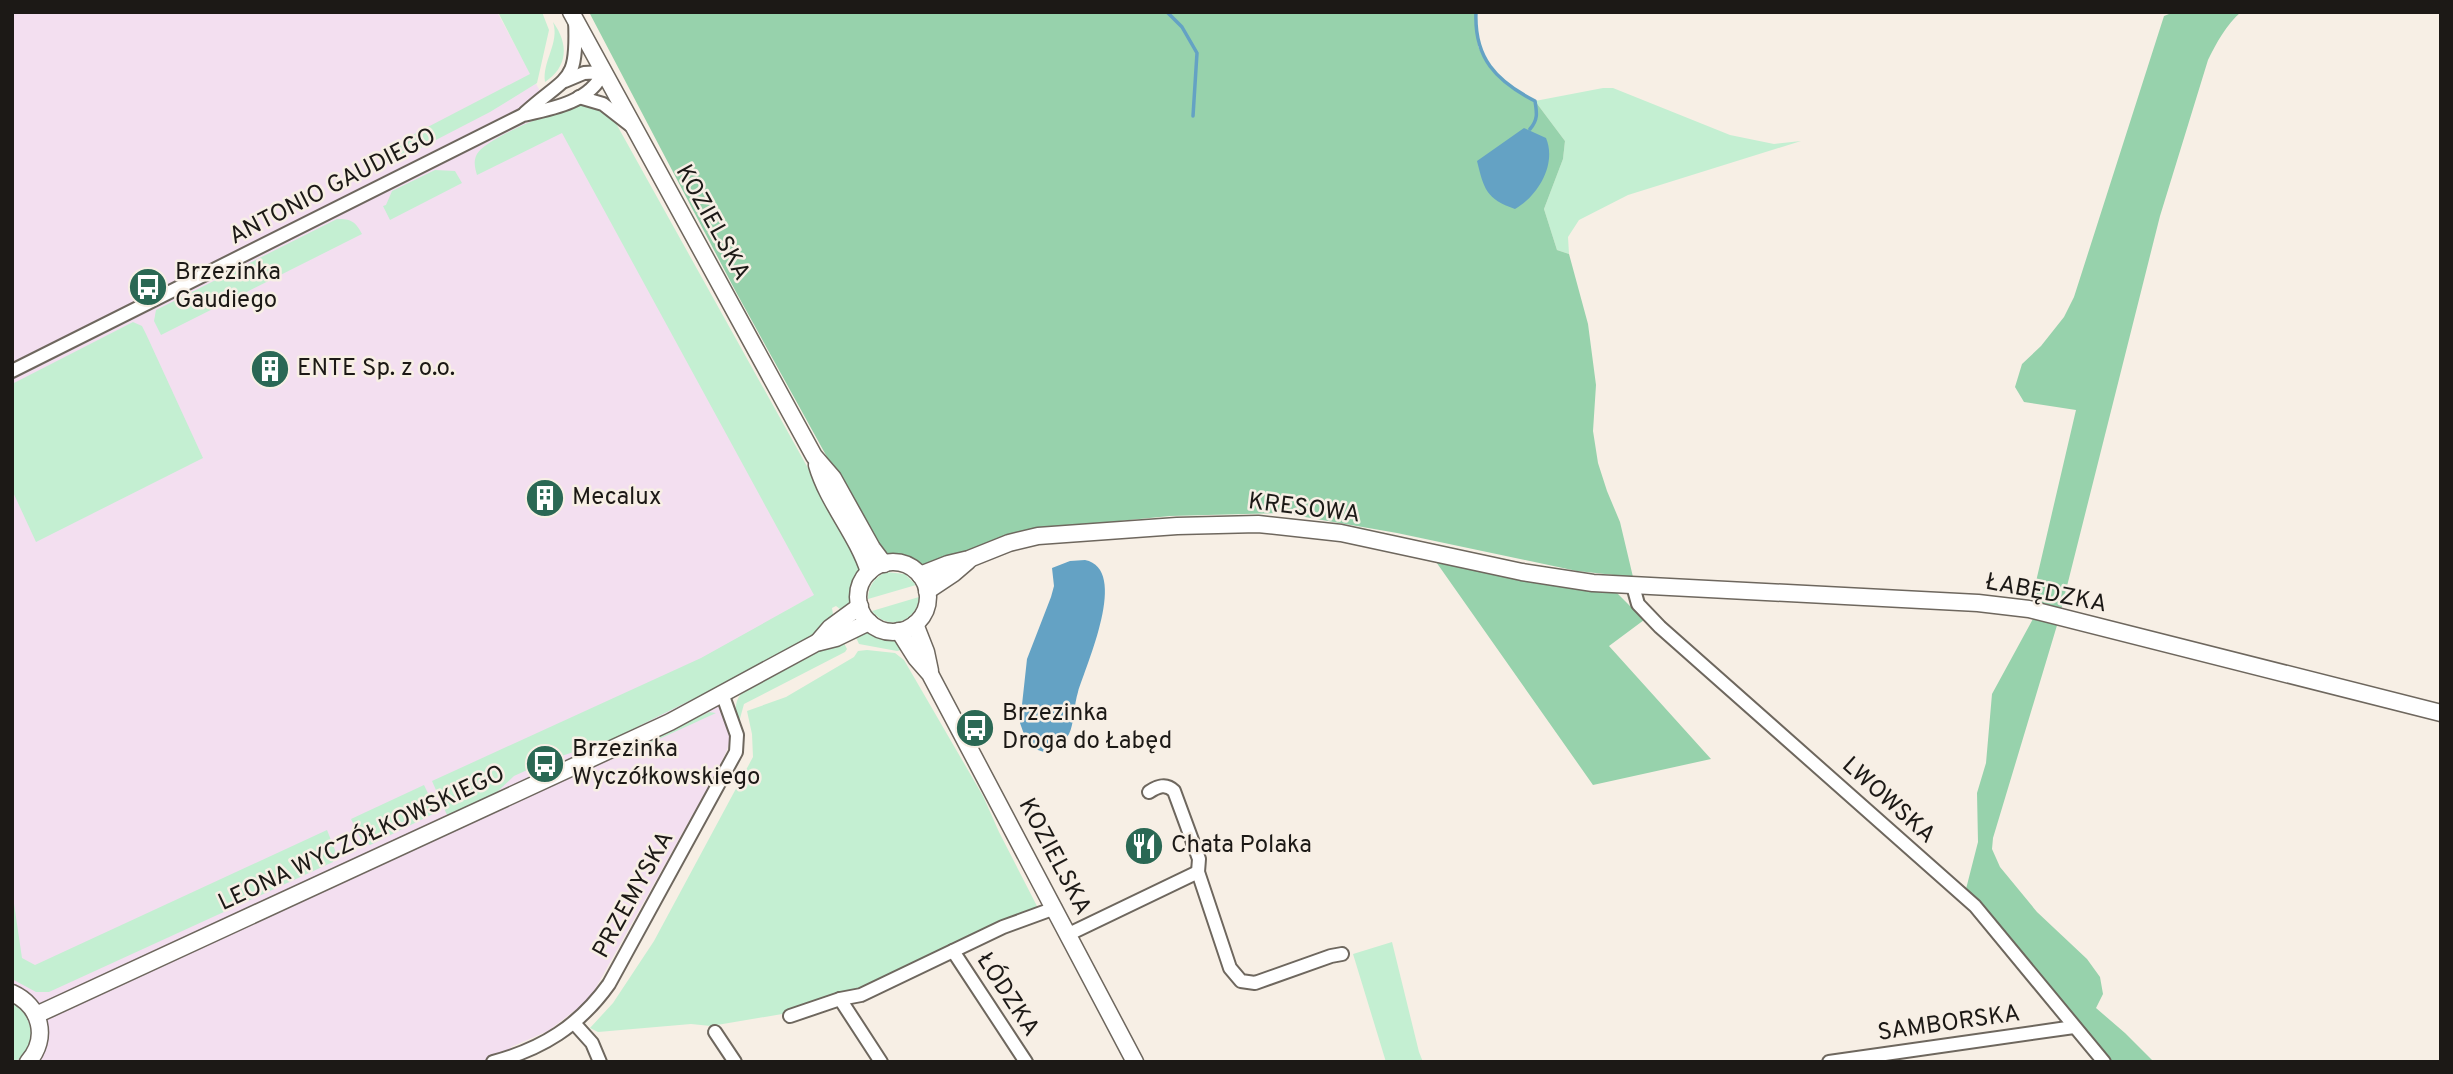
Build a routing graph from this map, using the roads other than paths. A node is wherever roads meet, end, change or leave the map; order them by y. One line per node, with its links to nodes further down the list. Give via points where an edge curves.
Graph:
1 (573, 16): 2 (street, KOZIELSKA); 3 (street, via 576,57)
2 (603, 72): 3 (street, ANTONIO GAUDIEGO); 4 (street, ANTONIO GAUDIEGO, via 591,92); 6 (street, KOZIELSKA)
3 (565, 81): 5 (street, ANTONIO GAUDIEGO)
4 (579, 97): 5 (street, ANTONIO GAUDIEGO); 6 (street, via 603,104)
5 (523, 115): 7 (street, ANTONIO GAUDIEGO)
6 (632, 126): 8 (street, KOZIELSKA)
7 (12, 371)
8 (814, 456): 10 (street, KOZIELSKA, via 833,478); 11 (street, KOZIELSKA, via 823,485)
9 (969, 559): 12 (street, KRESOWA); 13 (street, KRESOWA, via 1038,536 1258,524 1341,533 1553,578); 14 (street, KRESOWA)
10 (884, 564): 11 (street); 12 (street, via 901,564)
11 (869, 572): 15 (street, via 861,585)
12 (919, 575): 14 (street)
13 (1633, 586): 22 (street, ŁABĘDZKA, via 1978,603 2029,610); 34 (street, LWOWSKA, via 1638,604 1660,627 1975,906)
14 (927, 591): 17 (street, via 926,609)
15 (860, 606): 16 (street); 19 (street, LEONA WYCZÓŁKOWSKIEGO)
16 (869, 622): 18 (street, via 883,630); 19 (street, LEONA WYCZÓŁKOWSKIEGO)
17 (915, 624): 18 (street); 20 (street, KOZIELSKA)
18 (899, 631): 20 (street, KOZIELSKA)
19 (816, 643): 21 (street, LEONA WYCZÓŁKOWSKIEGO)
20 (930, 674): 25 (street, KOZIELSKA)
21 (723, 696): 31 (street, LEONA WYCZÓŁKOWSKIEGO); 33 (street, PRZEMYSKA, via 737,735 734,756 617,971)
22 (2441, 713)
23 (1149, 792): 24 (street, via 1163,785 1174,791 1199,859)
24 (1198, 872): 26 (street); 28 (street, via 1236,978 1246,983 1264,981)
25 (1055, 908): 26 (street, KOZIELSKA); 27 (street)
26 (1069, 934): 42 (street, KOZIELSKA)
27 (953, 951): 30 (street, via 861,995); 41 (street, ŁÓDZKA)
28 (1342, 954)
29 (12, 993): 31 (street)
30 (840, 999): 32 (street); 40 (street)
31 (36, 1015): 36 (street, via 40,1038)
32 (790, 1016)
33 (574, 1023): 37 (street, PRZEMYSKA, via 536,1048); 38 (street, via 592,1043)
34 (2074, 1027): 43 (street, SAMBORSKA); 44 (street, LWOWSKA)
35 (715, 1032): 39 (street)
36 (28, 1062)
37 (492, 1062)
38 (600, 1062)
39 (735, 1062)
40 (881, 1062)
41 (1026, 1062)
42 (1136, 1062)
43 (1829, 1062)
44 (2104, 1062)

